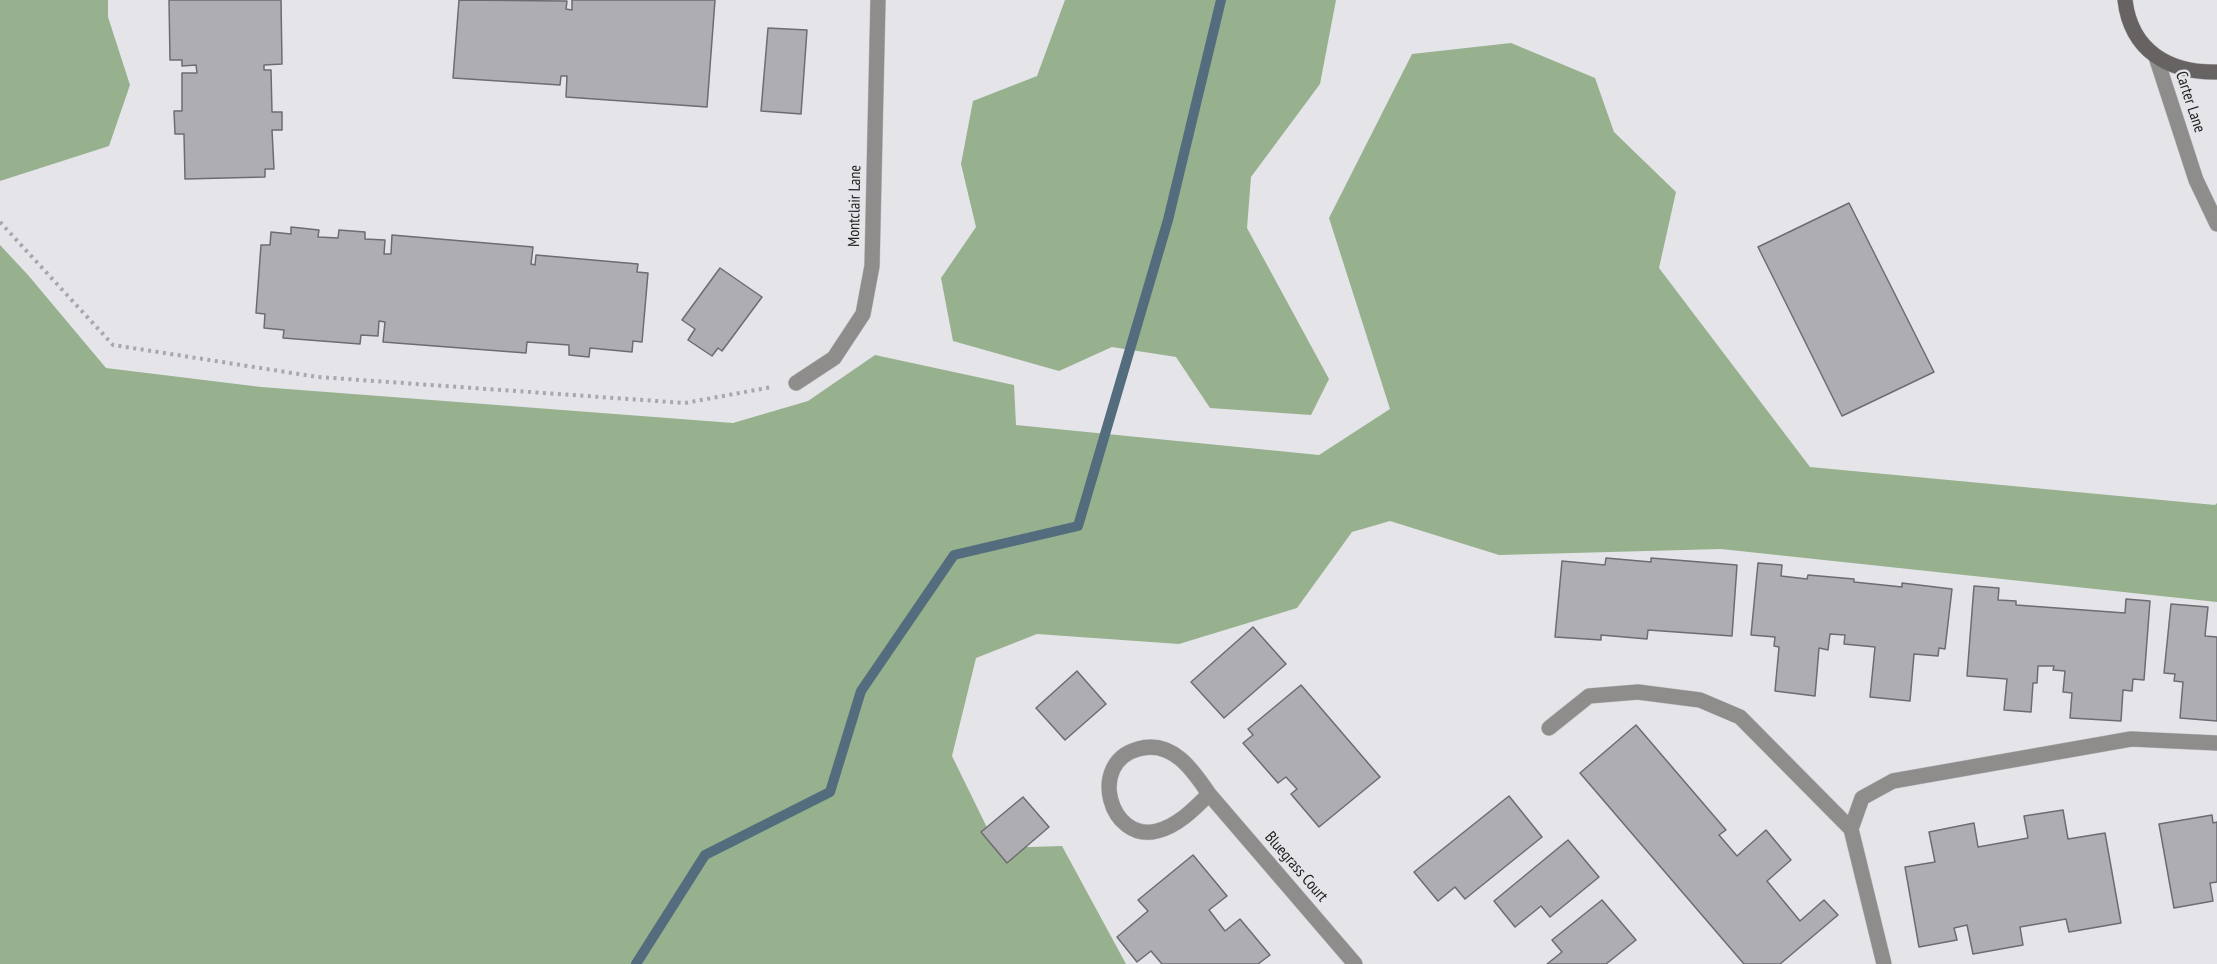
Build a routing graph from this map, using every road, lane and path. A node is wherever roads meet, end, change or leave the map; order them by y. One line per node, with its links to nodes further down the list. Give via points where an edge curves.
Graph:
1 (878, 0): 8 (street, Montclair Lane, via 872,266 863,314 834,358)
2 (2115, 0): 3 (street)
3 (2126, 6): 4 (street, via 2137,37)
4 (2156, 57): 5 (street, via 2175,68); 7 (street, Carter Lane, via 2196,180)
5 (2217, 72)
6 (0, 222): 8 (path, via 113,345 318,377 685,403)
7 (2217, 224)
8 (796, 383)
9 (1549, 728): 12 (street, via 1589,696 1638,692 1700,700 1740,717)
10 (2217, 743): 12 (street, via 2131,739 1893,781 1862,798)
11 (1209, 794): 11 (street, Bluegrass Court, via 1184,761 1159,747 1130,751 1118,760 1108,783 1113,809 1130,827 1143,833 1171,826); 13 (street, Bluegrass Court)
12 (1851, 829): 14 (street)
13 (1355, 964)
14 (1884, 964)

